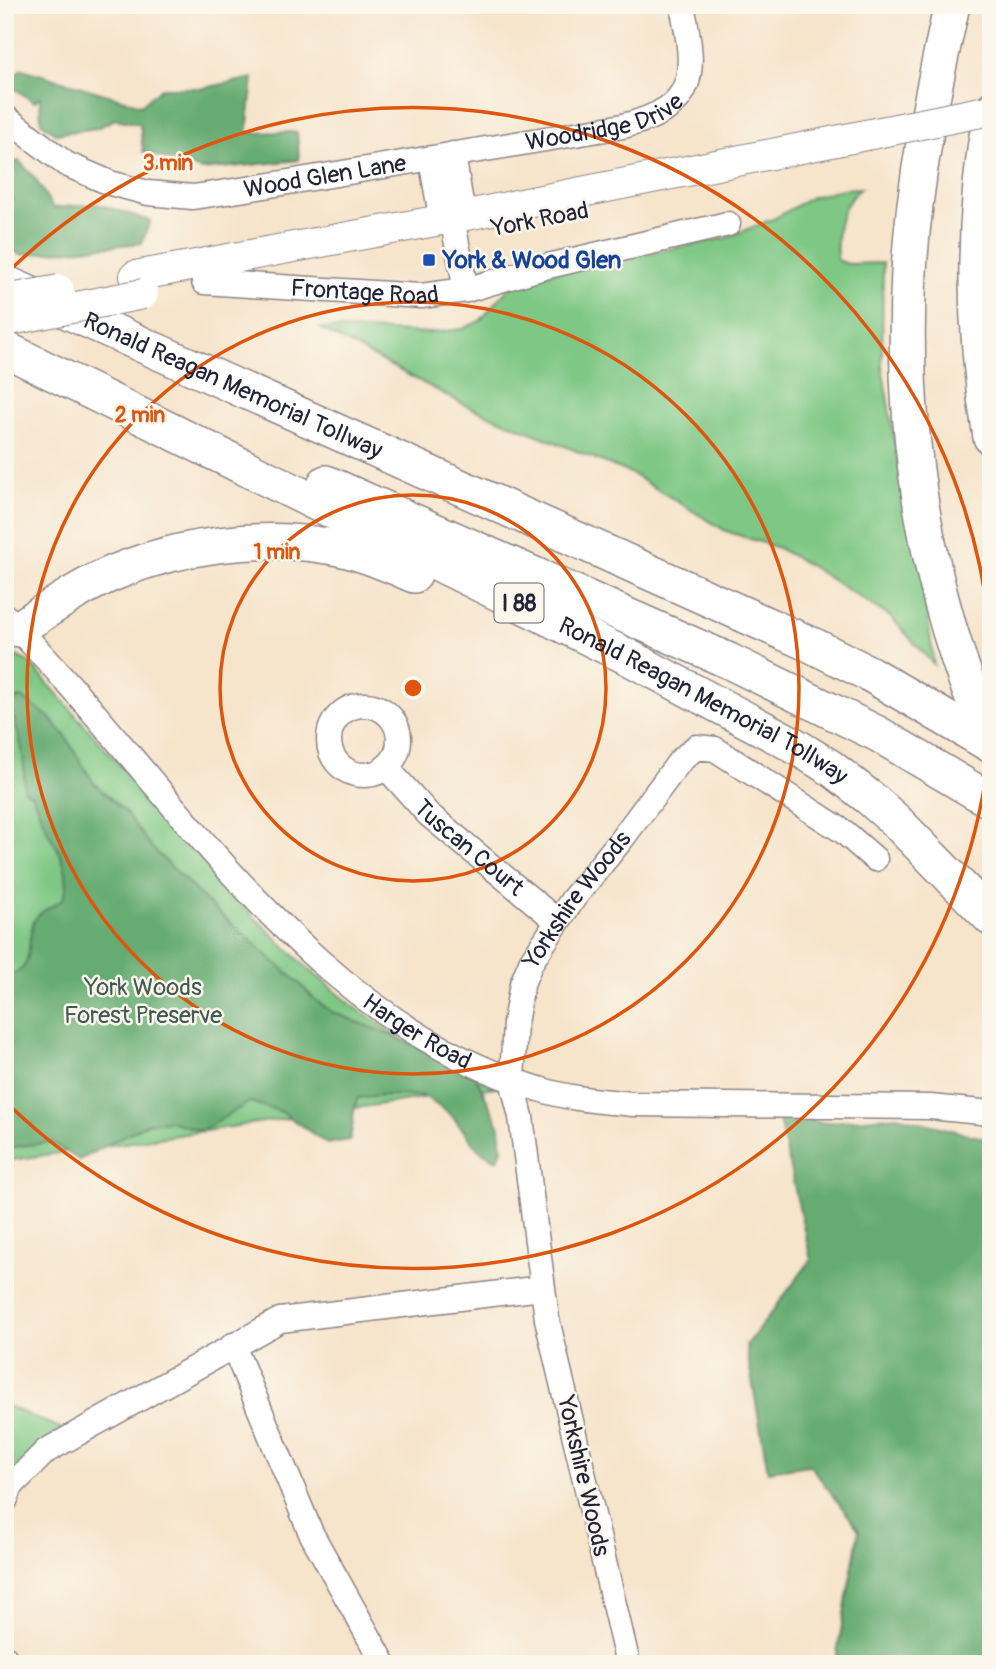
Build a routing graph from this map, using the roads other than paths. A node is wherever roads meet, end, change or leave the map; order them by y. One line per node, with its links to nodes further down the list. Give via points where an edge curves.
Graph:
1 (682, 5): 7 (street, Woodridge Drive, via 690,67 679,100 667,110 623,126)
2 (952, 5): 21 (highway, via 921,168 909,270 907,343 920,504 936,582)
3 (991, 110): 6 (main road, York Road, bridge); 18 (highway, via 979,185 975,289)
4 (5, 117): 7 (street, Wood Glen Lane, via 66,164 148,193 193,197)
5 (991, 129): 6 (main road, York Road)
6 (867, 144): 9 (main road, York Road)
7 (442, 156): 9 (street, Wood Glen Lane, via 440,210)
8 (728, 224): 13 (street, Frontage Road)
9 (454, 226): 10 (main road, York Road); 12 (main road, York Road); 13 (street, Wood Glen Lane)
10 (204, 282): 12 (main road, York Road); 13 (street, Frontage Road, via 421,296)
11 (5, 283): 21 (highway, Ronald Reagan Memorial Tollway, via 814,646)
12 (139, 285): 14 (main road, York Road, bridge); 15 (main road, York Road, bridge)
13 (466, 290)
14 (5, 300)
15 (5, 321)
16 (5, 343): 23 (highway, Ronald Reagan Memorial Tollway / I 88, via 729,661 878,734)
17 (5, 349): 20 (highway, Ronald Reagan Memorial Tollway / I 88)
18 (991, 437)
19 (12, 622): 20 (highway, via 147,561 207,547 303,543 376,559); 27 (street, Harger Road, via 296,940 405,1027)
20 (700, 696): 25 (highway, Ronald Reagan Memorial Tollway / I 88, via 792,744 851,783 896,821)
21 (991, 744)
22 (386, 767): 26 (street, Tuscan Court, via 428,814)
23 (991, 801)
24 (875, 859): 26 (street, Yorkshire Woods, via 844,832 715,749 696,747 680,761)
25 (991, 918)
26 (557, 921): 27 (street, Yorkshire Woods, via 522,984)
27 (512, 1080): 28 (street, Harger Road, via 540,1090 633,1104 930,1107); 29 (street, Yorkshire Woods, via 521,1117)
28 (991, 1113)
29 (542, 1288): 30 (street, via 280,1321); 35 (street, Yorkshire Woods)
30 (233, 1345): 31 (street, via 46,1451 10,1486); 34 (street, via 311,1533)
31 (5, 1501)
32 (5, 1658): 33 (street)
33 (6, 1664)
34 (384, 1664)
35 (628, 1664)

